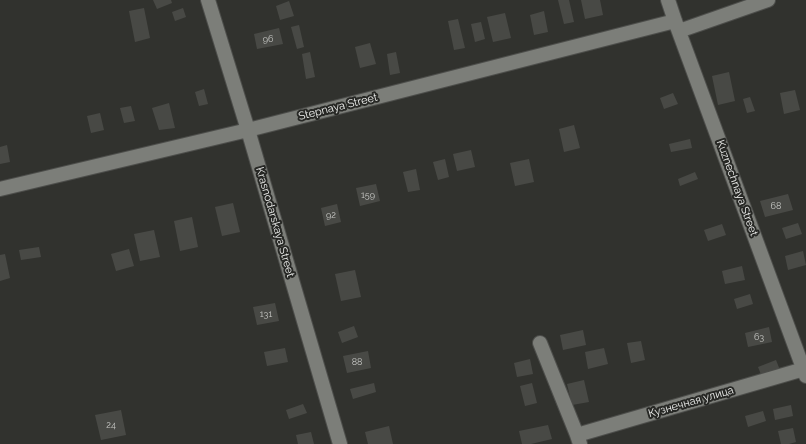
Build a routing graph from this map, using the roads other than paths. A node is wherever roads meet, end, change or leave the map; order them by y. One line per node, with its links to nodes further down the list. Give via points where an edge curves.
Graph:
1 (208, 0): 5 (street, Krasnodarskaya Street)
2 (668, 0): 4 (street, Kuznechnaya Street)
3 (768, 0): 4 (street, Stepnaya Street)
4 (677, 26): 5 (street, Stepnaya Street); 8 (street, Kuznechnaya Street)
5 (248, 130): 6 (street, Stepnaya Street); 10 (street, Krasnodarskaya Street)
6 (0, 189)
7 (540, 343): 9 (street, Кузнечная улица)
8 (805, 372): 9 (street, Кузнечная улица)
9 (579, 440)
10 (340, 444)

